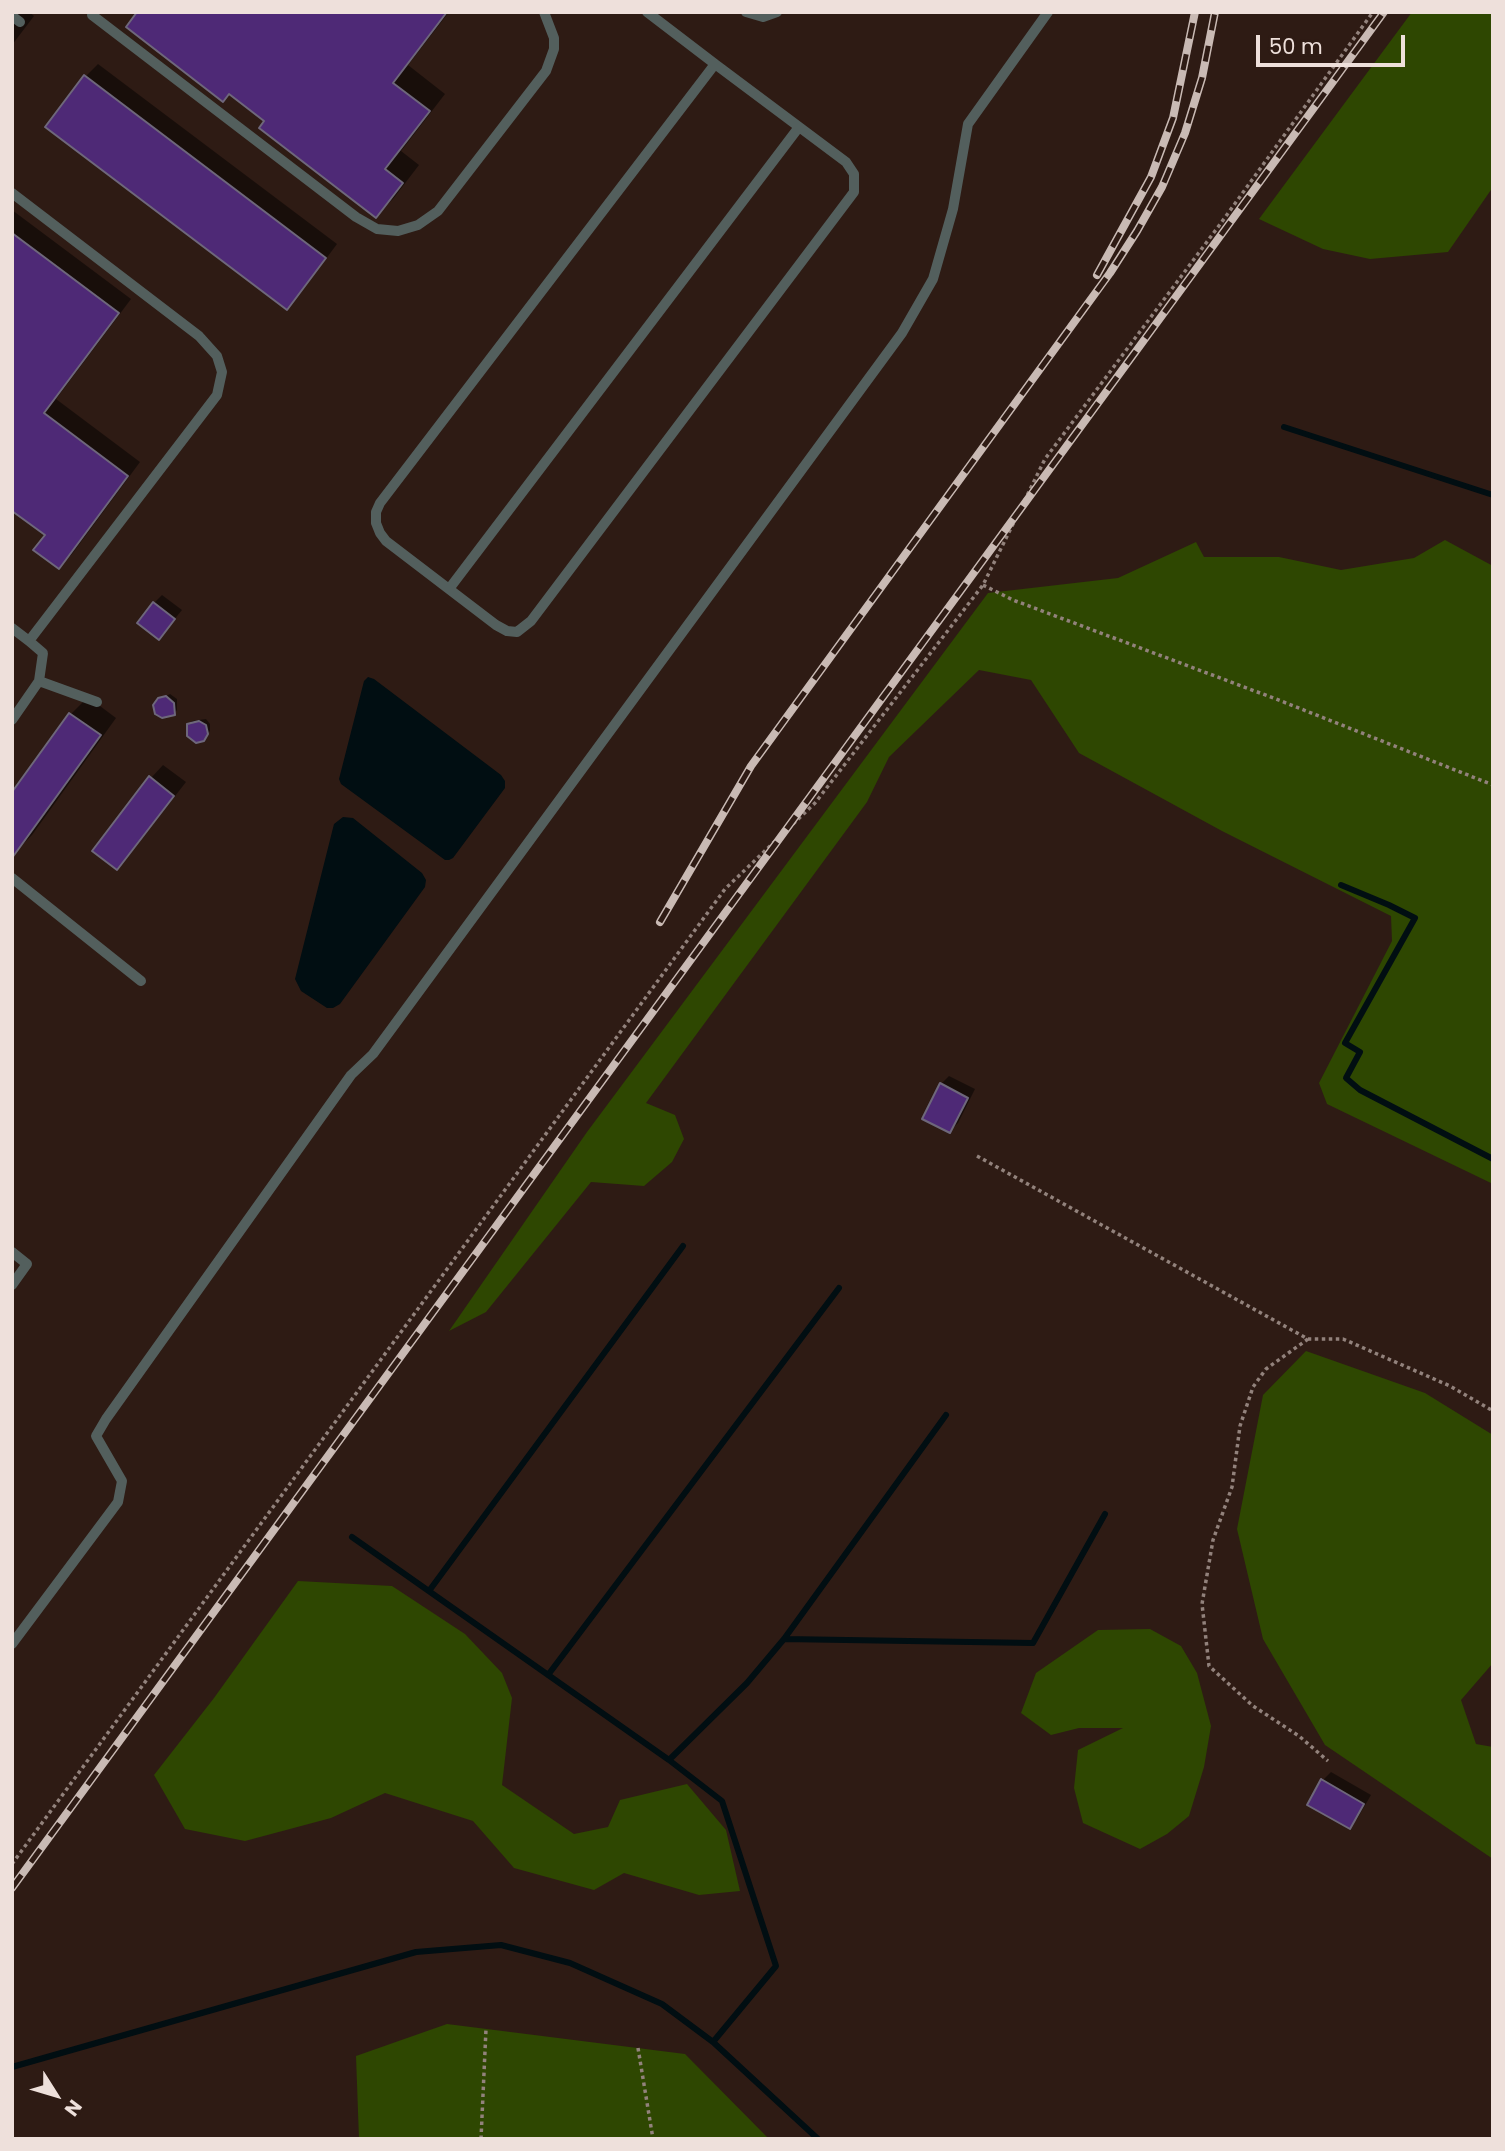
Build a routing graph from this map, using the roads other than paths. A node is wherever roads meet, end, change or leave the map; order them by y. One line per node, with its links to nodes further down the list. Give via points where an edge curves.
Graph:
1 (94, 12): 2 (lane, via 92,15 356,217 377,229 398,231 418,225 438,211 546,71 554,38)
2 (544, 12)
3 (647, 12): 7 (lane)
4 (746, 12): 5 (lane, via 763,17)
5 (777, 12)
6 (1048, 12): 20 (lane, via 968,124 953,209 933,278 902,333 373,1054 351,1074 106,1419 96,1436 122,1481 118,1502)
7 (715, 64): 8 (lane); 10 (lane, via 380,503 376,523 386,541)
8 (799, 127): 10 (lane); 10 (lane, via 850,167 855,183 850,200 523,630 512,633 496,625)
9 (12, 193): 12 (lane, via 207,342 222,372 217,395)
10 (449, 589)
11 (12, 628): 12 (lane)
12 (29, 641): 13 (lane, via 43,653)
13 (39, 681): 14 (lane); 15 (lane)
14 (97, 702)
15 (12, 720)
16 (12, 878): 17 (lane)
17 (141, 981)
18 (12, 1252): 19 (lane, via 27,1264)
19 (12, 1285)
20 (12, 1644)

